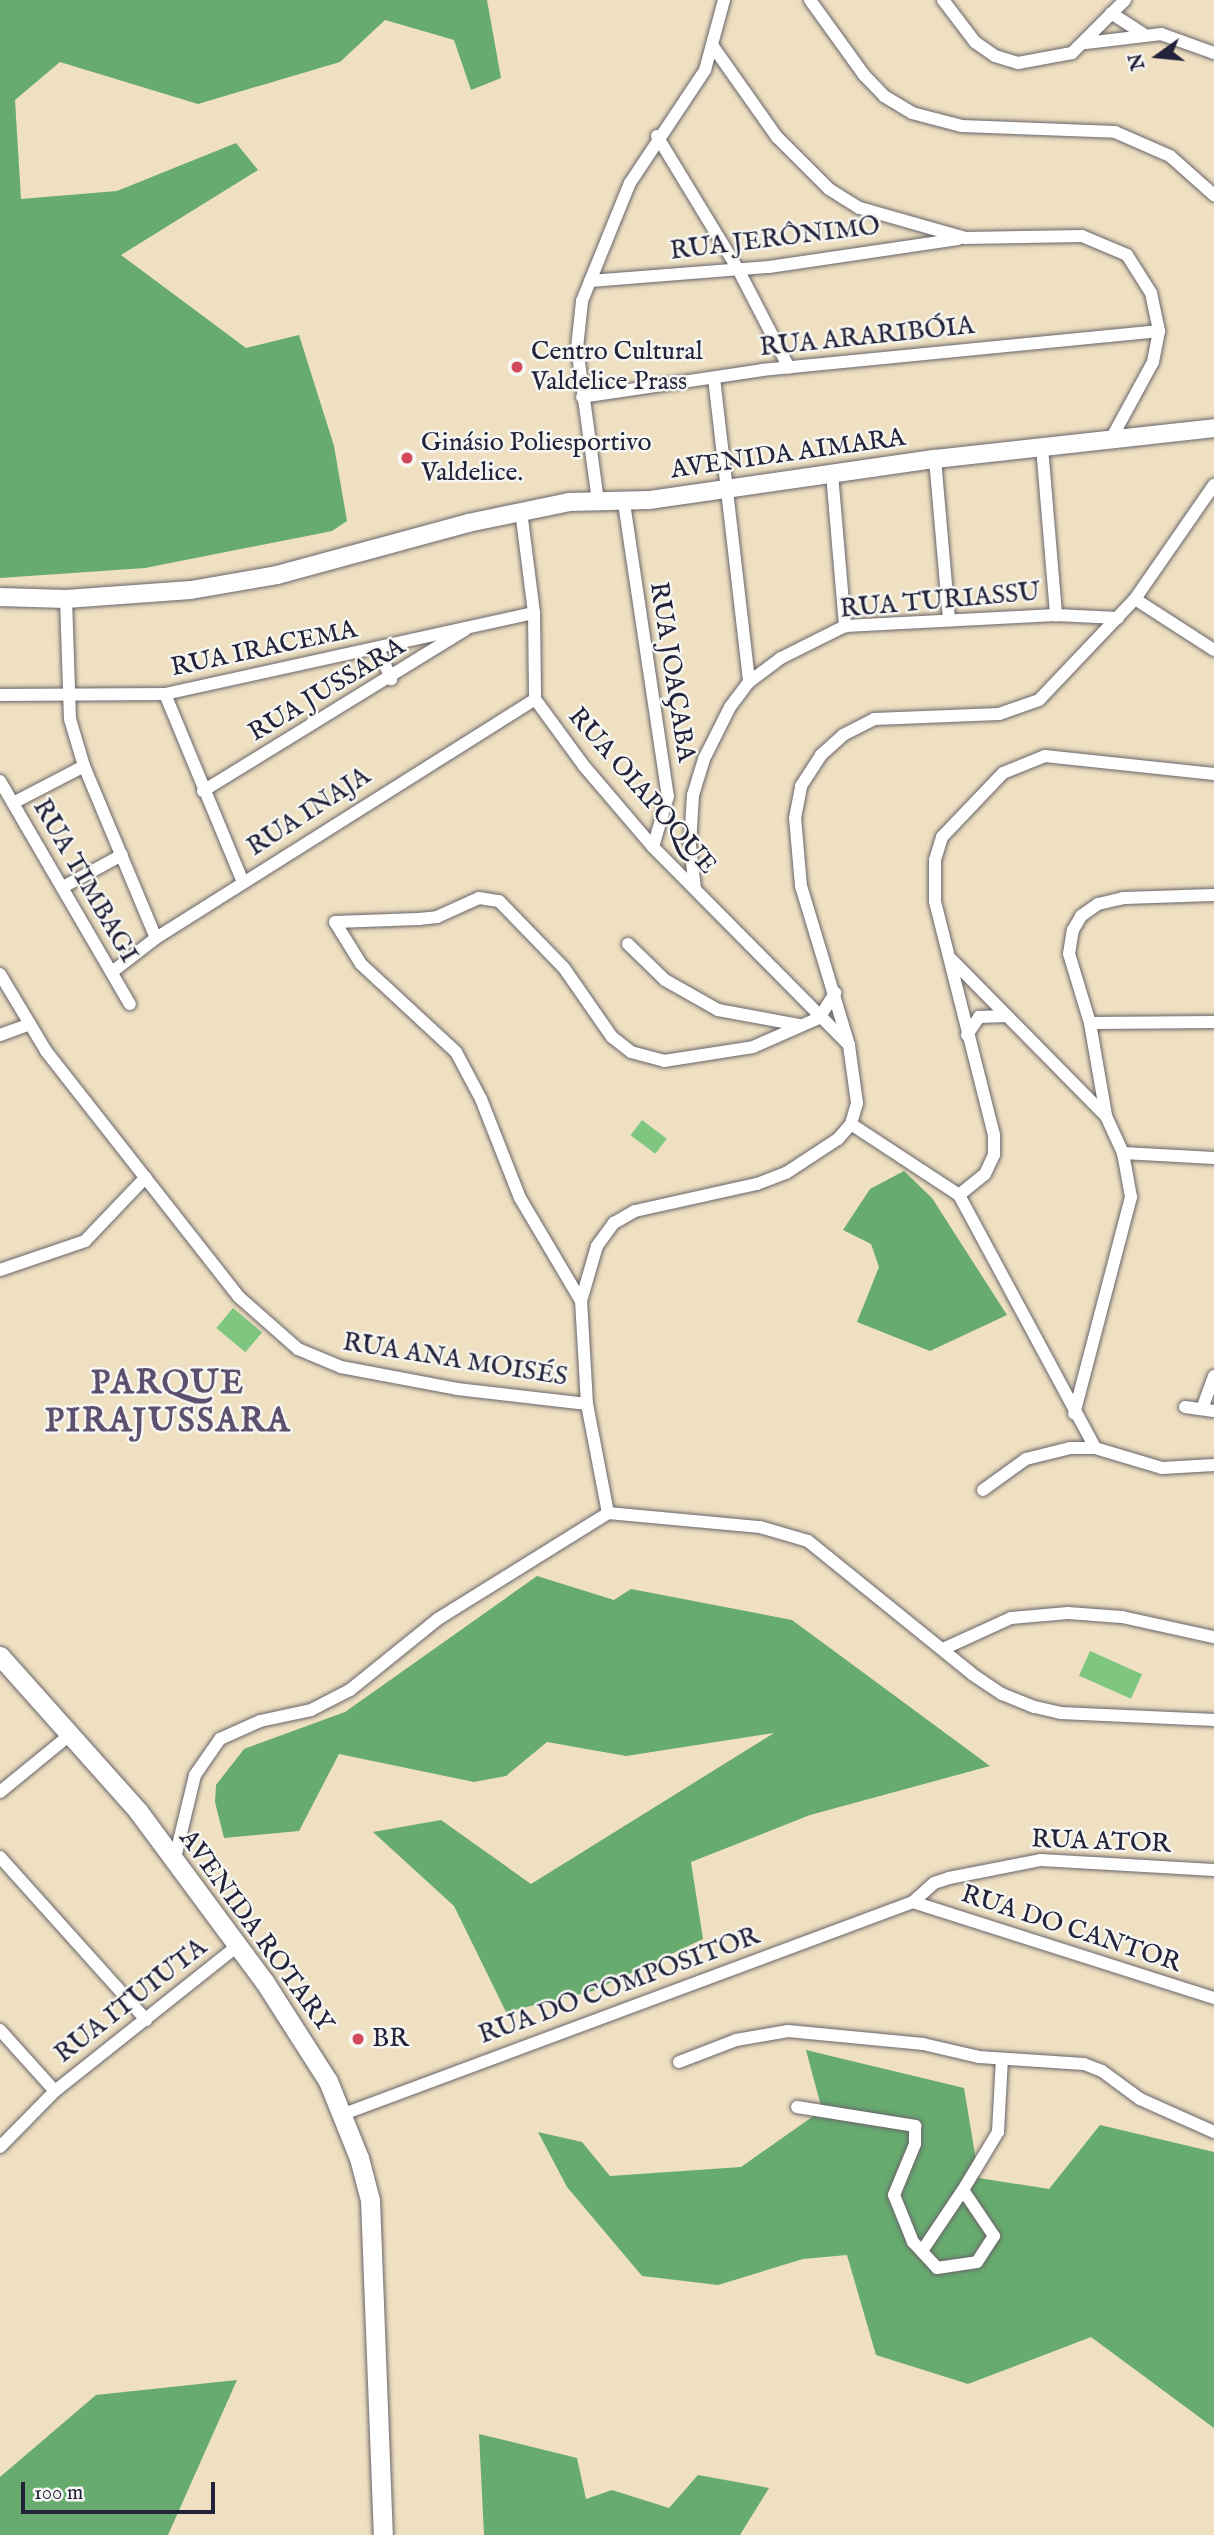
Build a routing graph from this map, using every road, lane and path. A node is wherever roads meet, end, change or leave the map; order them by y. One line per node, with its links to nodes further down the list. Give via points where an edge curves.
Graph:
1 (724, 0): 8 (street)
2 (810, 0): 11 (street, via 864,75 884,96 912,113 962,126 1115,132 1170,156)
3 (943, 0): 7 (street, via 975,42 995,56 1038,62 1072,53)
4 (1125, 0): 5 (street)
5 (1111, 13): 6 (street); 7 (street)
6 (1142, 33): 7 (street); 9 (street, via 1178,38)
7 (1086, 43)
8 (712, 45): 10 (street, via 697,85); 12 (street, via 777,137 829,189 898,222)
9 (1214, 52)
10 (657, 136): 13 (street); 14 (street, via 631,183)
11 (1214, 195)
12 (965, 238): 13 (street, RUA JERÔNIMO); 15 (street, via 1044,234 1104,242 1127,254 1141,270)
13 (738, 270): 14 (street, RUA JERÔNIMO); 16 (street)
14 (590, 281): 18 (street, via 577,325)
15 (1159, 331): 16 (street, RUA ARARIBÓIA); 20 (street, via 1153,362)
16 (789, 368): 17 (street, RUA ARARIBÓIA)
17 (714, 378): 18 (street, RUA ARARIBÓIA); 25 (street)
18 (582, 397): 26 (street)
19 (1214, 428): 20 (main road, AVENIDA AIMARA)
20 (1111, 439): 21 (main road, AVENIDA AIMARA)
21 (1042, 447): 22 (main road, AVENIDA AIMARA); 34 (street)
22 (935, 460): 23 (main road, AVENIDA AIMARA); 36 (street)
23 (832, 474): 25 (main road, AVENIDA AIMARA); 38 (street)
24 (1214, 485): 28 (street)
25 (727, 489): 27 (main road, AVENIDA AIMARA); 42 (street)
26 (598, 501): 27 (main road, AVENIDA AIMARA); 29 (main road, AVENIDA AIMARA)
27 (624, 503): 52 (street, RUA JOAÇABA)
28 (1210, 503): 32 (street)
29 (521, 510): 31 (main road, AVENIDA AIMARA, via 277,575 191,590); 33 (street, RUA OIAPOQUE)
30 (0, 597): 31 (main road, AVENIDA AIMARA)
31 (66, 599): 45 (street)
32 (1135, 599): 35 (street); 40 (street)
33 (534, 613): 37 (street, RUA IRACEMA); 46 (street, RUA OIAPOQUE)
34 (1056, 615): 35 (street, RUA TURIASSU); 36 (street, RUA TURIASSU)
35 (1118, 618): 65 (street, via 1039,700 999,714 874,719 854,727 821,755 801,786 795,818 796,855 801,886)
36 (950, 620): 38 (street, RUA TURIASSU)
37 (472, 625): 39 (street, RUA IRACEMA); 41 (street, RUA JUSSARA)
38 (845, 626): 42 (street, RUA TURIASSU, via 812,640)
39 (378, 648): 41 (street); 43 (street, RUA IRACEMA)
40 (1214, 650)
41 (391, 679): 50 (street, RUA JUSSARA)
42 (749, 682): 51 (street, RUA TURIASSU, via 715,732)
43 (165, 694): 45 (street, RUA IRACEMA); 50 (street)
44 (0, 695): 45 (street, RUA IRACEMA)
45 (67, 698): 47 (street)
46 (536, 699): 54 (street, RUA OIAPOQUE, via 584,766); 56 (street, RUA INAJA)
47 (84, 766): 53 (street); 55 (street)
48 (1214, 774): 62 (street, via 1066,756 1045,756 1003,773 942,836 935,860 935,902)
49 (0, 781): 53 (street, RUA TIMBAGI)
50 (203, 791): 56 (street)
51 (693, 794): 52 (street); 58 (street, RUA TURIASSU, via 690,845)
52 (668, 796): 54 (street, RUA JOAÇABA)
53 (13, 803): 57 (street, RUA TIMBAGI)
54 (653, 847): 58 (street, RUA OIAPOQUE)
55 (122, 855): 57 (street); 60 (street)
56 (243, 882): 60 (street, RUA INAJA)
57 (63, 887): 63 (street, RUA TIMBAGI)
58 (695, 888): 68 (street, RUA OIAPOQUE)
59 (1214, 895): 70 (street, via 1123,898 1098,904 1081,916 1069,954)
60 (156, 938): 63 (street, RUA INAJA)
61 (628, 944): 72 (street, via 665,980 718,1010)
62 (951, 958): 67 (street); 74 (street)
63 (112, 972): 66 (street, RUA TIMBAGI)
64 (0, 974): 71 (street, RUA ANA MOISÉS)
65 (835, 993): 68 (street); 75 (street)
66 (130, 1004)
67 (1007, 1016): 74 (street, via 979,1017); 76 (street)
68 (819, 1018): 72 (street); 75 (street, RUA OIAPOQUE)
69 (1214, 1022): 70 (street)
70 (1090, 1023): 76 (street)
71 (30, 1024): 73 (street); 80 (street, RUA ANA MOISÉS)
72 (799, 1025): 83 (street, via 731,1054 664,1061 645,1058 612,1037 564,968 499,901 479,898 428,918 335,922 361,964 456,1052 481,1099 520,1198)
73 (0, 1035)
74 (967, 1035): 81 (street, via 987,1101 995,1155 985,1174)
75 (849, 1045): 77 (street, via 858,1084)
76 (1106, 1115): 78 (street)
77 (850, 1124): 81 (street); 83 (street, via 838,1139 786,1173 757,1184 635,1211 614,1223 597,1246)
78 (1123, 1153): 79 (street); 88 (street, via 1131,1197)
79 (1214, 1158)
80 (146, 1177): 82 (street, via 85,1241); 85 (street, RUA ANA MOISÉS, via 239,1297 298,1349 354,1370 457,1389)
81 (958, 1195): 88 (street)
82 (0, 1270)
83 (581, 1301): 85 (street)
84 (1214, 1376): 87 (street)
85 (587, 1404): 92 (street)
86 (1185, 1407): 87 (street)
87 (1208, 1410)
88 (1074, 1414): 89 (street)
89 (1095, 1448): 90 (street, via 1162,1468); 91 (street, via 1026,1459)
90 (1214, 1465)
91 (983, 1490)
92 (608, 1513): 94 (street, via 786,1532 808,1541); 100 (street, via 438,1619 350,1690 311,1710 260,1721 220,1739 195,1775)
93 (1214, 1637): 94 (street, via 1122,1617 1068,1613 1011,1618)
94 (943, 1649): 96 (street, via 1002,1695 1035,1707 1061,1713)
95 (0, 1656): 97 (main road, AVENIDA ROTARY)
96 (1214, 1720)
97 (72, 1733): 98 (street); 100 (main road, AVENIDA ROTARY)
98 (0, 1792)
99 (0, 1857): 105 (street)
100 (174, 1861): 103 (main road, AVENIDA ROTARY)
101 (1214, 1870): 102 (street, RUA ATOR, via 1016,1863 934,1883)
102 (913, 1902): 104 (street, RUA DO CANTOR); 111 (street, RUA DO COMPOSITOR)
103 (236, 1947): 105 (street, RUA ITUIUTA); 111 (main road, AVENIDA ROTARY, via 302,2037 328,2081)
104 (1214, 1998)
105 (146, 2020): 109 (street, RUA ITUIUTA)
106 (0, 2029): 109 (street)
107 (1002, 2059): 108 (street, via 911,2042 788,2031 736,2040); 112 (street, via 1084,2064 1102,2071 1140,2099); 114 (street, via 998,2132)
108 (679, 2062)
109 (55, 2091): 113 (street, RUA ITUIUTA)
110 (797, 2107): 115 (street, via 915,2126 915,2144 894,2195 913,2242)
111 (341, 2115): 116 (main road, AVENIDA ROTARY, via 370,2200)
112 (1214, 2132)
113 (0, 2147)
114 (963, 2190): 115 (street); 115 (street, via 994,2236 977,2262 937,2268)
115 (922, 2252)
116 (383, 2535)

